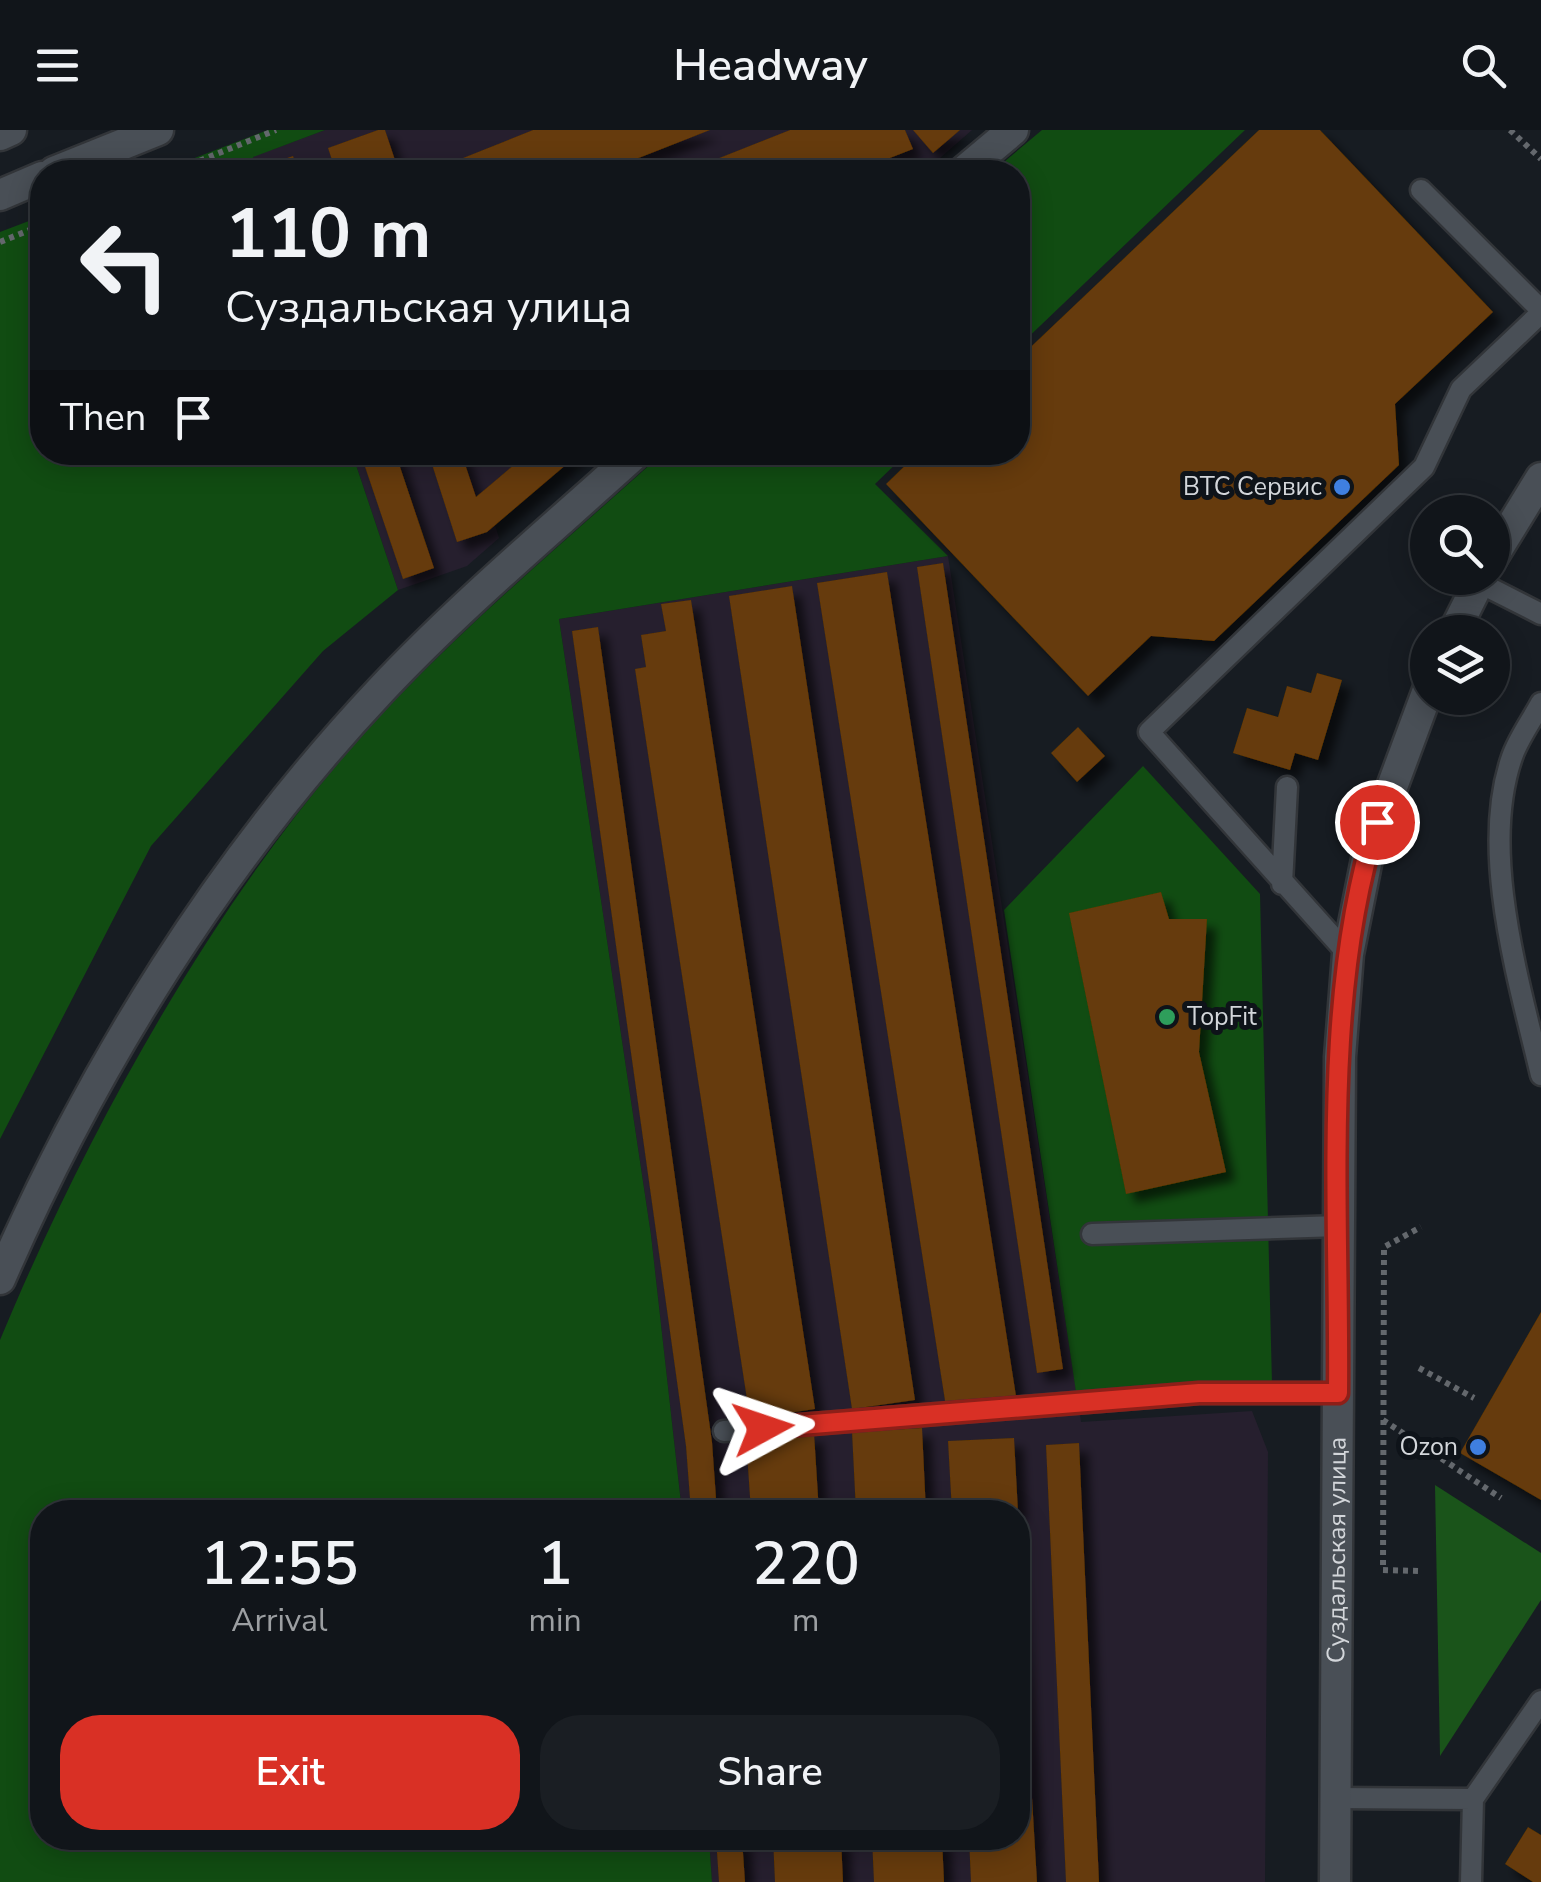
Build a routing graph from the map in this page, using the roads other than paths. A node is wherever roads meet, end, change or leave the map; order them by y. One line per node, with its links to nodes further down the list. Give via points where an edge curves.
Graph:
1 (11, 130): 4 (street)
2 (158, 130): 5 (street)
3 (1013, 130): 6 (street)
4 (0, 134)
5 (84, 160)
6 (977, 160)
7 (30, 182): 9 (street)
8 (1422, 190): 10 (lane)
9 (0, 195)
10 (1541, 312): 19 (lane, via 1461,389 1424,467 1149,732)
11 (622, 465): 24 (street, via 381,690 204,907 112,1058)
12 (1541, 478): 13 (street)
13 (1510, 529)
14 (1510, 591): 15 (lane)
15 (1541, 614)
16 (1541, 703): 21 (lane, via 1512,756 1499,826 1512,952)
17 (1419, 715): 20 (street, Суздальская улица, via 1369,849)
18 (1287, 788): 19 (lane)
19 (1282, 884): 20 (lane)
20 (1348, 954): 22 (street, Суздальская улица)
21 (1541, 1075)
22 (1339, 1226): 23 (lane); 25 (street, Суздальская улица)
23 (1092, 1234)
24 (0, 1279)
25 (1338, 1393): 26 (lane, via 1199,1393); 28 (street, Суздальская улица)
26 (724, 1431)
27 (1541, 1700): 29 (lane)
28 (1336, 1798): 29 (lane); 30 (street, Суздальская улица)
29 (1473, 1799): 31 (lane)
30 (1335, 1882)
31 (1470, 1882)

